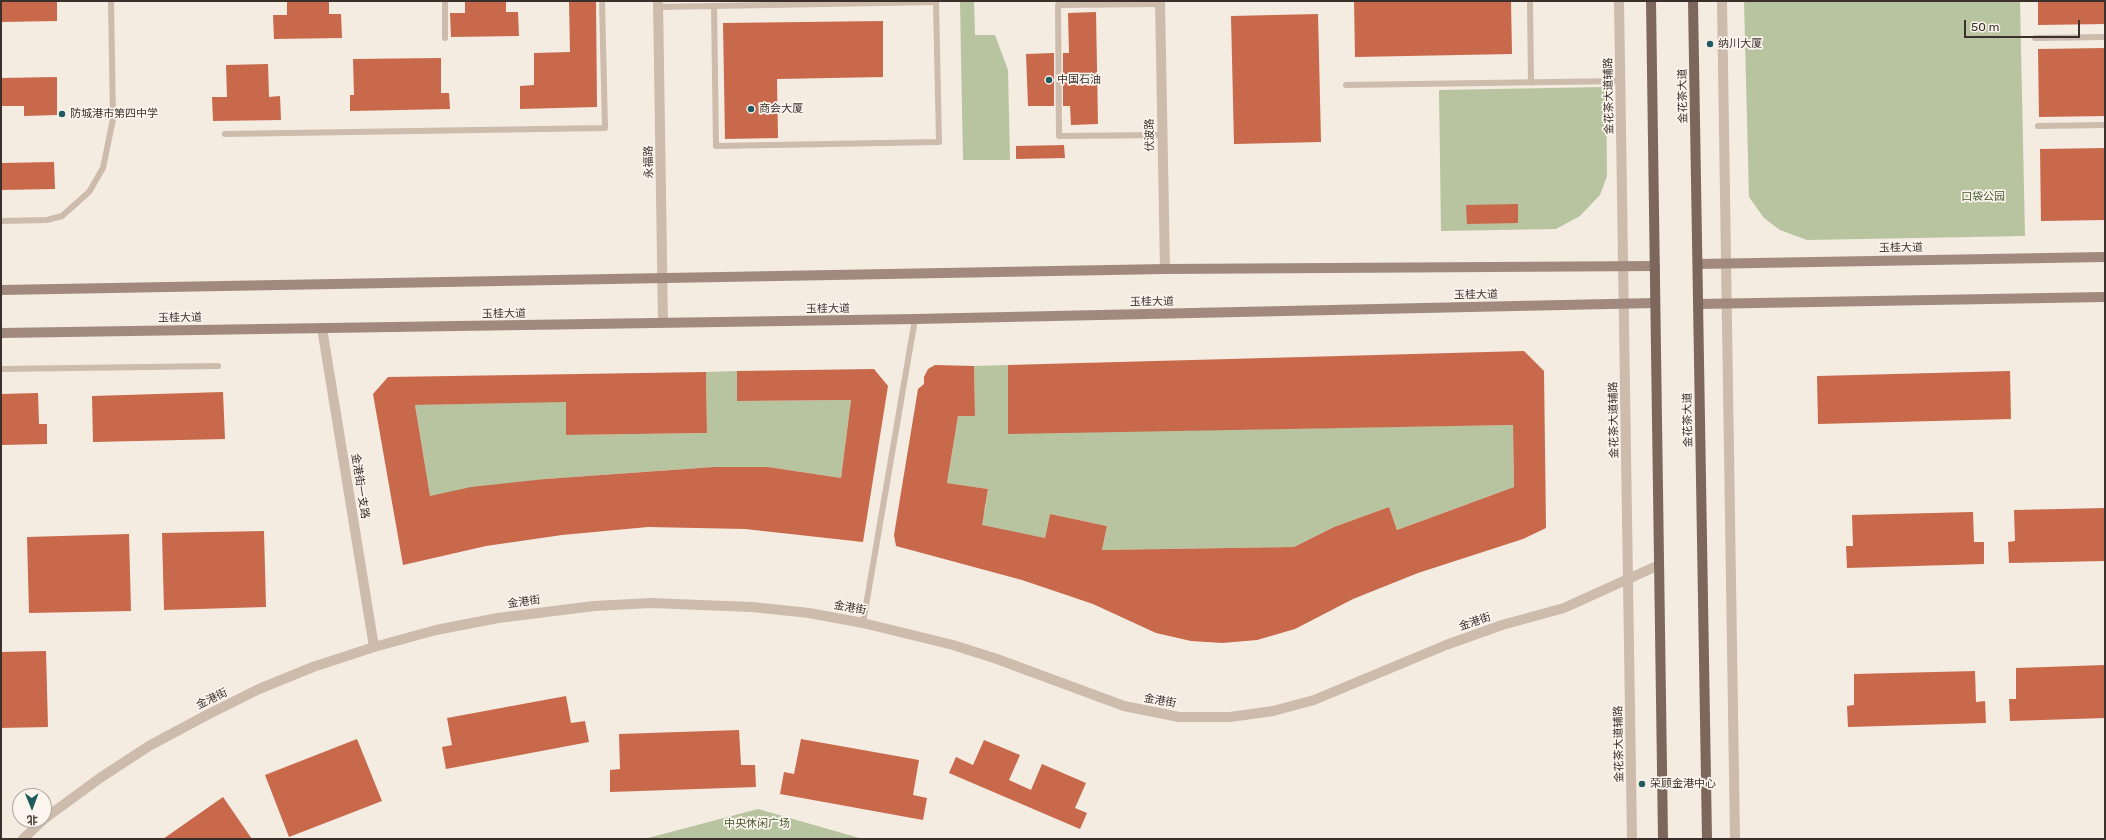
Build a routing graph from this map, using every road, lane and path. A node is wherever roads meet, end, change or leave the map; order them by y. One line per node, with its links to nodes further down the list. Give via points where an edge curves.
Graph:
1 (111, 1): 22 (lane, via 113,119 103,168 89,192 62,216 47,220)
2 (445, 1): 13 (lane)
3 (602, 1): 20 (lane, via 604,128)
4 (1530, 1): 16 (lane)
5 (1619, 1): 15 (street, 金花茶大道辅路)
6 (1651, 1): 27 (main road)
7 (1693, 1): 25 (main road, 金花茶大道)
8 (1722, 1): 24 (street)
9 (1160, 3): 21 (street, 伏波路); 21 (lane, via 1058,5 1059,136)
10 (658, 4): 11 (lane); 29 (street, 永福路)
11 (714, 6): 11 (lane, via 936,2 939,142 716,146)
12 (2105, 37): 14 (lane)
13 (445, 38)
14 (2035, 38)
15 (1621, 81): 16 (lane); 26 (street, 金花茶大道辅路)
16 (1531, 83): 17 (lane)
17 (1346, 85)
18 (2105, 125): 19 (lane)
19 (2038, 126)
20 (225, 134)
21 (1162, 135): 28 (street, 伏波路)
22 (1, 221)
23 (2105, 257): 24 (main road, 玉桂大道)
24 (1726, 263): 25 (main road, 玉桂大道); 33 (street)
25 (1698, 264): 35 (main road, 金花茶大道)
26 (1624, 266): 27 (main road); 28 (main road); 34 (street, 金花茶大道辅路)
27 (1654, 266): 32 (main road)
28 (1165, 269): 29 (main road)
29 (663, 278): 30 (main road); 37 (street, 永福路)
30 (1, 290)
31 (2105, 297): 33 (main road)
32 (1655, 303): 34 (main road, 玉桂大道); 42 (main road)
33 (1727, 303): 35 (main road); 52 (street)
34 (1624, 304): 36 (main road, 玉桂大道); 43 (street, 金花茶大道辅路)
35 (1698, 304): 51 (main road, 金花茶大道)
36 (915, 319): 37 (main road, 玉桂大道); 44 (lane)
37 (664, 323): 38 (main road, 玉桂大道)
38 (322, 328): 39 (main road, 玉桂大道); 45 (street, 金港街一支路)
39 (1, 333)
40 (218, 366): 41 (lane)
41 (1, 369)
42 (1659, 565): 43 (street, 金港街); 50 (main road)
43 (1628, 578): 44 (street, 金港街, via 1564,608 1446,645 1314,700 1273,712 1230,717 1179,717 1124,706 997,659); 49 (street, 金花茶大道辅路)
44 (863, 622): 45 (street, 金港街, via 737,606 651,603 594,606 498,618 436,630)
45 (374, 647): 46 (street, 金港街, via 259,689 205,716 119,766)
46 (52, 814)
47 (35, 828): 48 (street, 金港街)
48 (23, 839)
49 (1632, 839)
50 (1663, 839)
51 (1707, 839)
52 (1735, 839)

